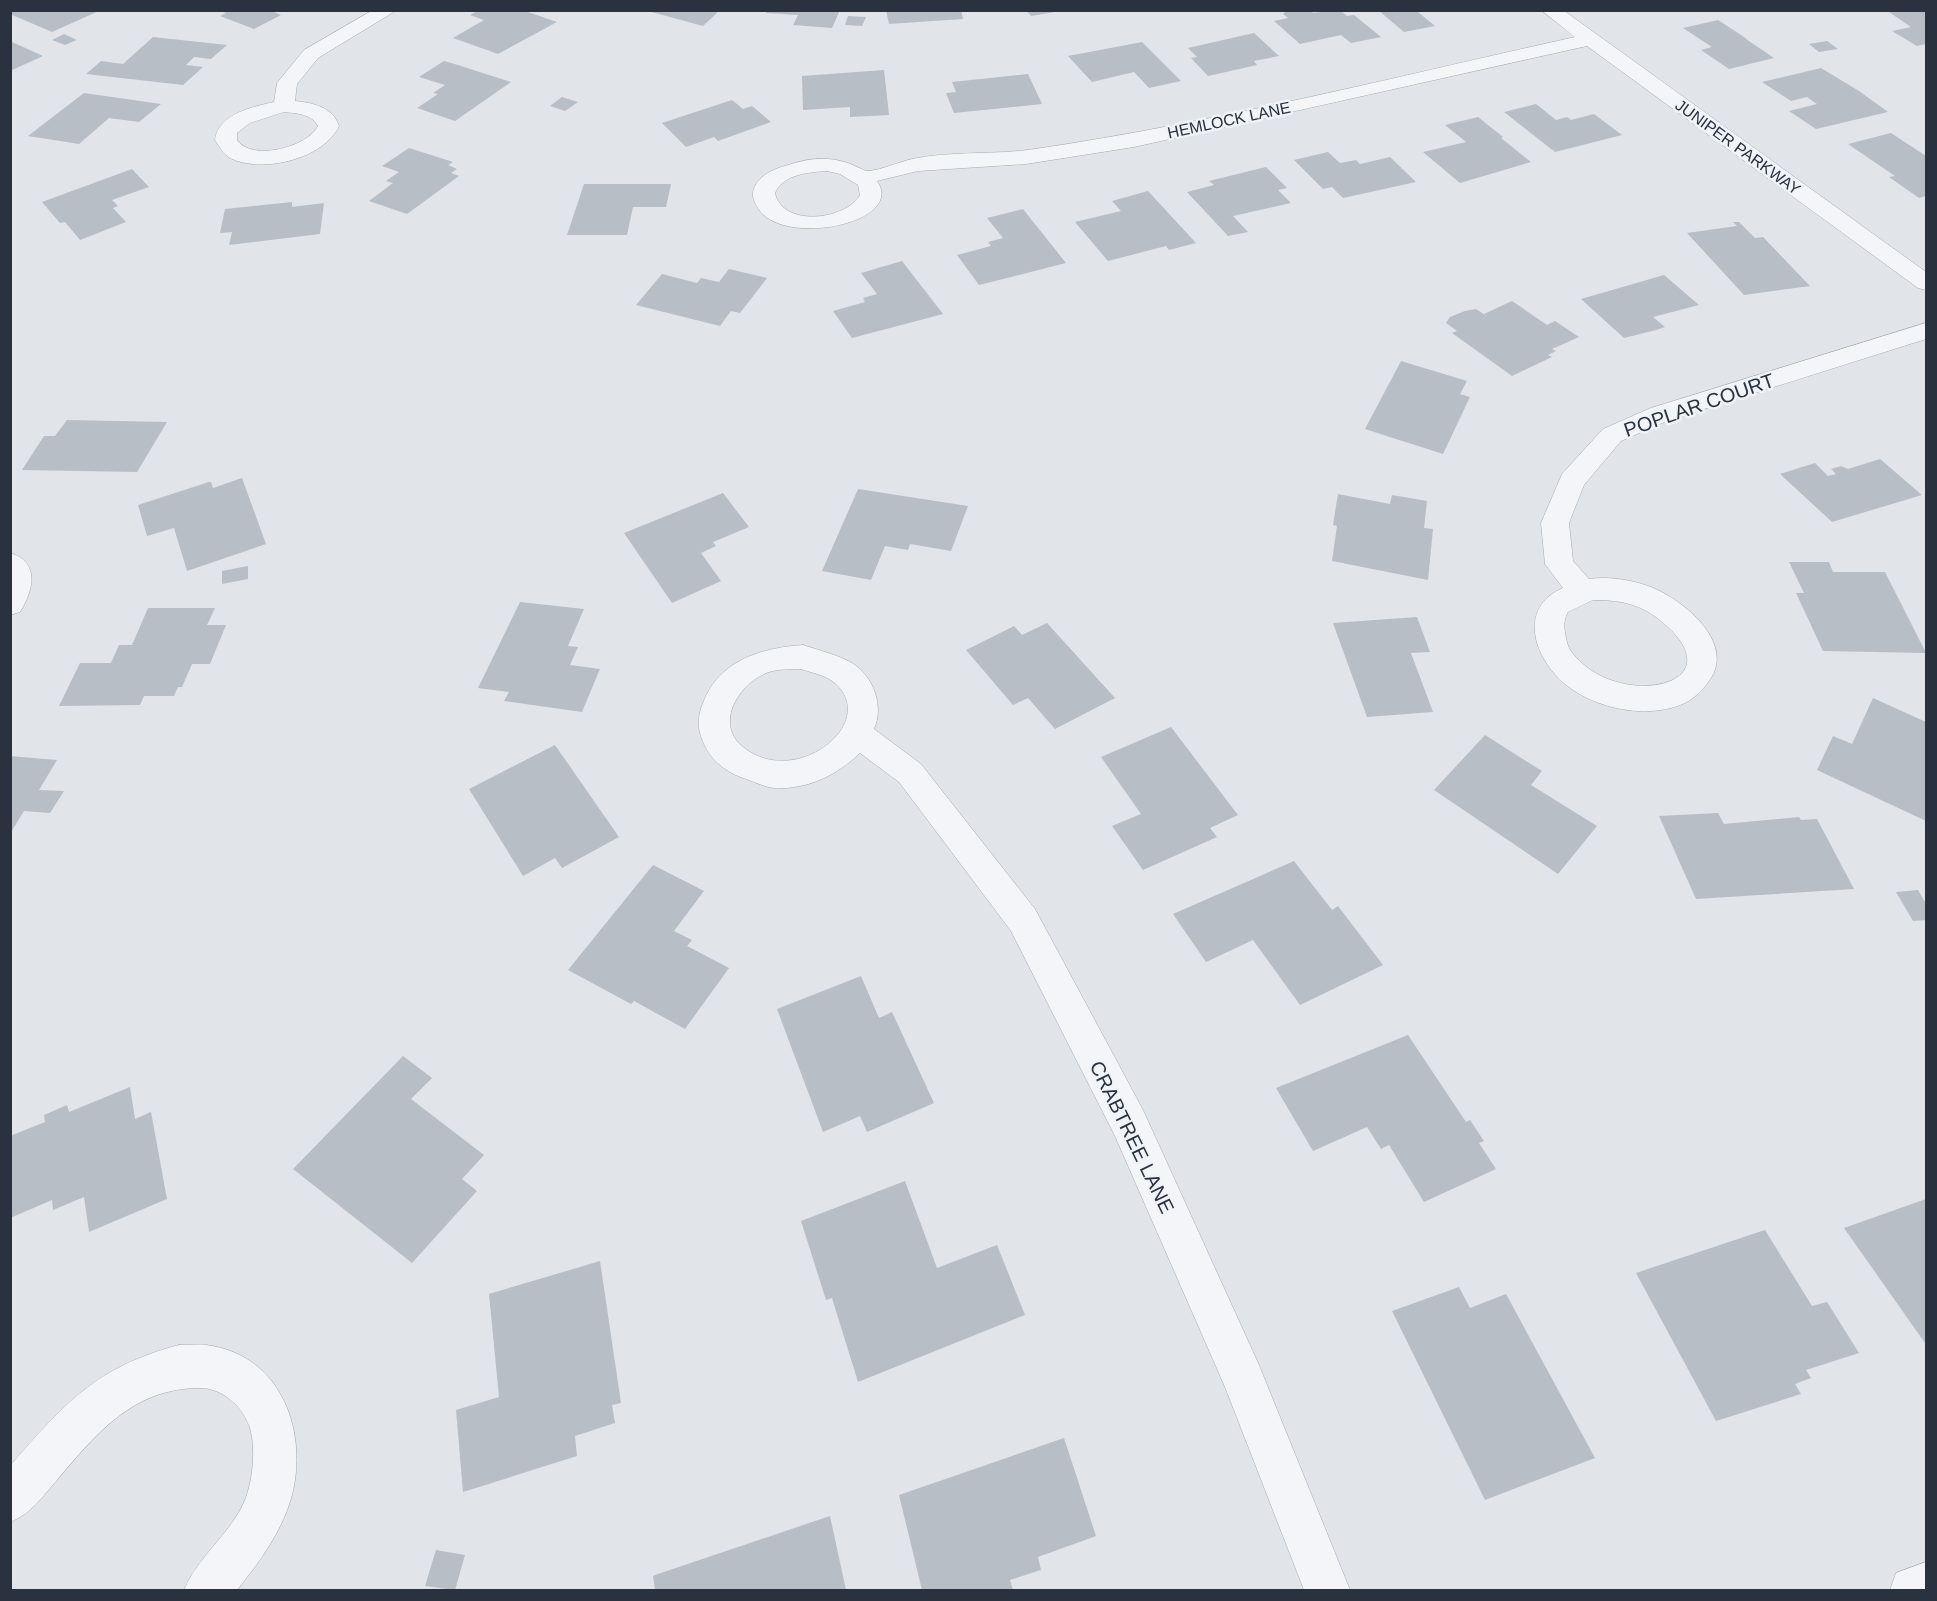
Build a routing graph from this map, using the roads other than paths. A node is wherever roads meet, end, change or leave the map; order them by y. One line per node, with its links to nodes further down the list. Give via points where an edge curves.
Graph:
1 (388, 10): 4 (street, via 311,54 287,84)
2 (1550, 10): 3 (street, JUNIPER PARKWAY)
3 (1590, 40): 5 (street, HEMLOCK LANE, via 1134,141 1026,157 918,164); 6 (street, JUNIPER PARKWAY)
4 (284, 106)
5 (864, 178)
6 (1926, 283)
7 (1926, 331): 9 (street, POPLAR COURT, via 1660,414 1612,435 1572,481 1555,523 1559,564)
8 (10, 563): 10 (street, via 19,579)
9 (1582, 592): 9 (street, via 1614,589 1662,605 1682,620 1696,638 1702,656 1699,675 1667,698 1642,700 1592,687 1571,672 1548,638 1549,620 1557,606)
10 (10, 603)
11 (858, 734): 11 (street, via 836,759 813,770 787,775 762,772 740,763 724,749 714,732 714,712 722,693 736,677 779,658 803,657 826,662 845,672 858,688 864,706 863,725); 15 (street, CRABTREE LANE, via 910,772 1023,921 1129,1123 1244,1380)
12 (10, 1500): 14 (street, via 74,1429 109,1397 147,1375 187,1366 223,1370 251,1386 270,1415 277,1451 270,1494 250,1538)
13 (1926, 1585): 16 (street)
14 (207, 1590)
15 (1327, 1590)
16 (1913, 1590)

